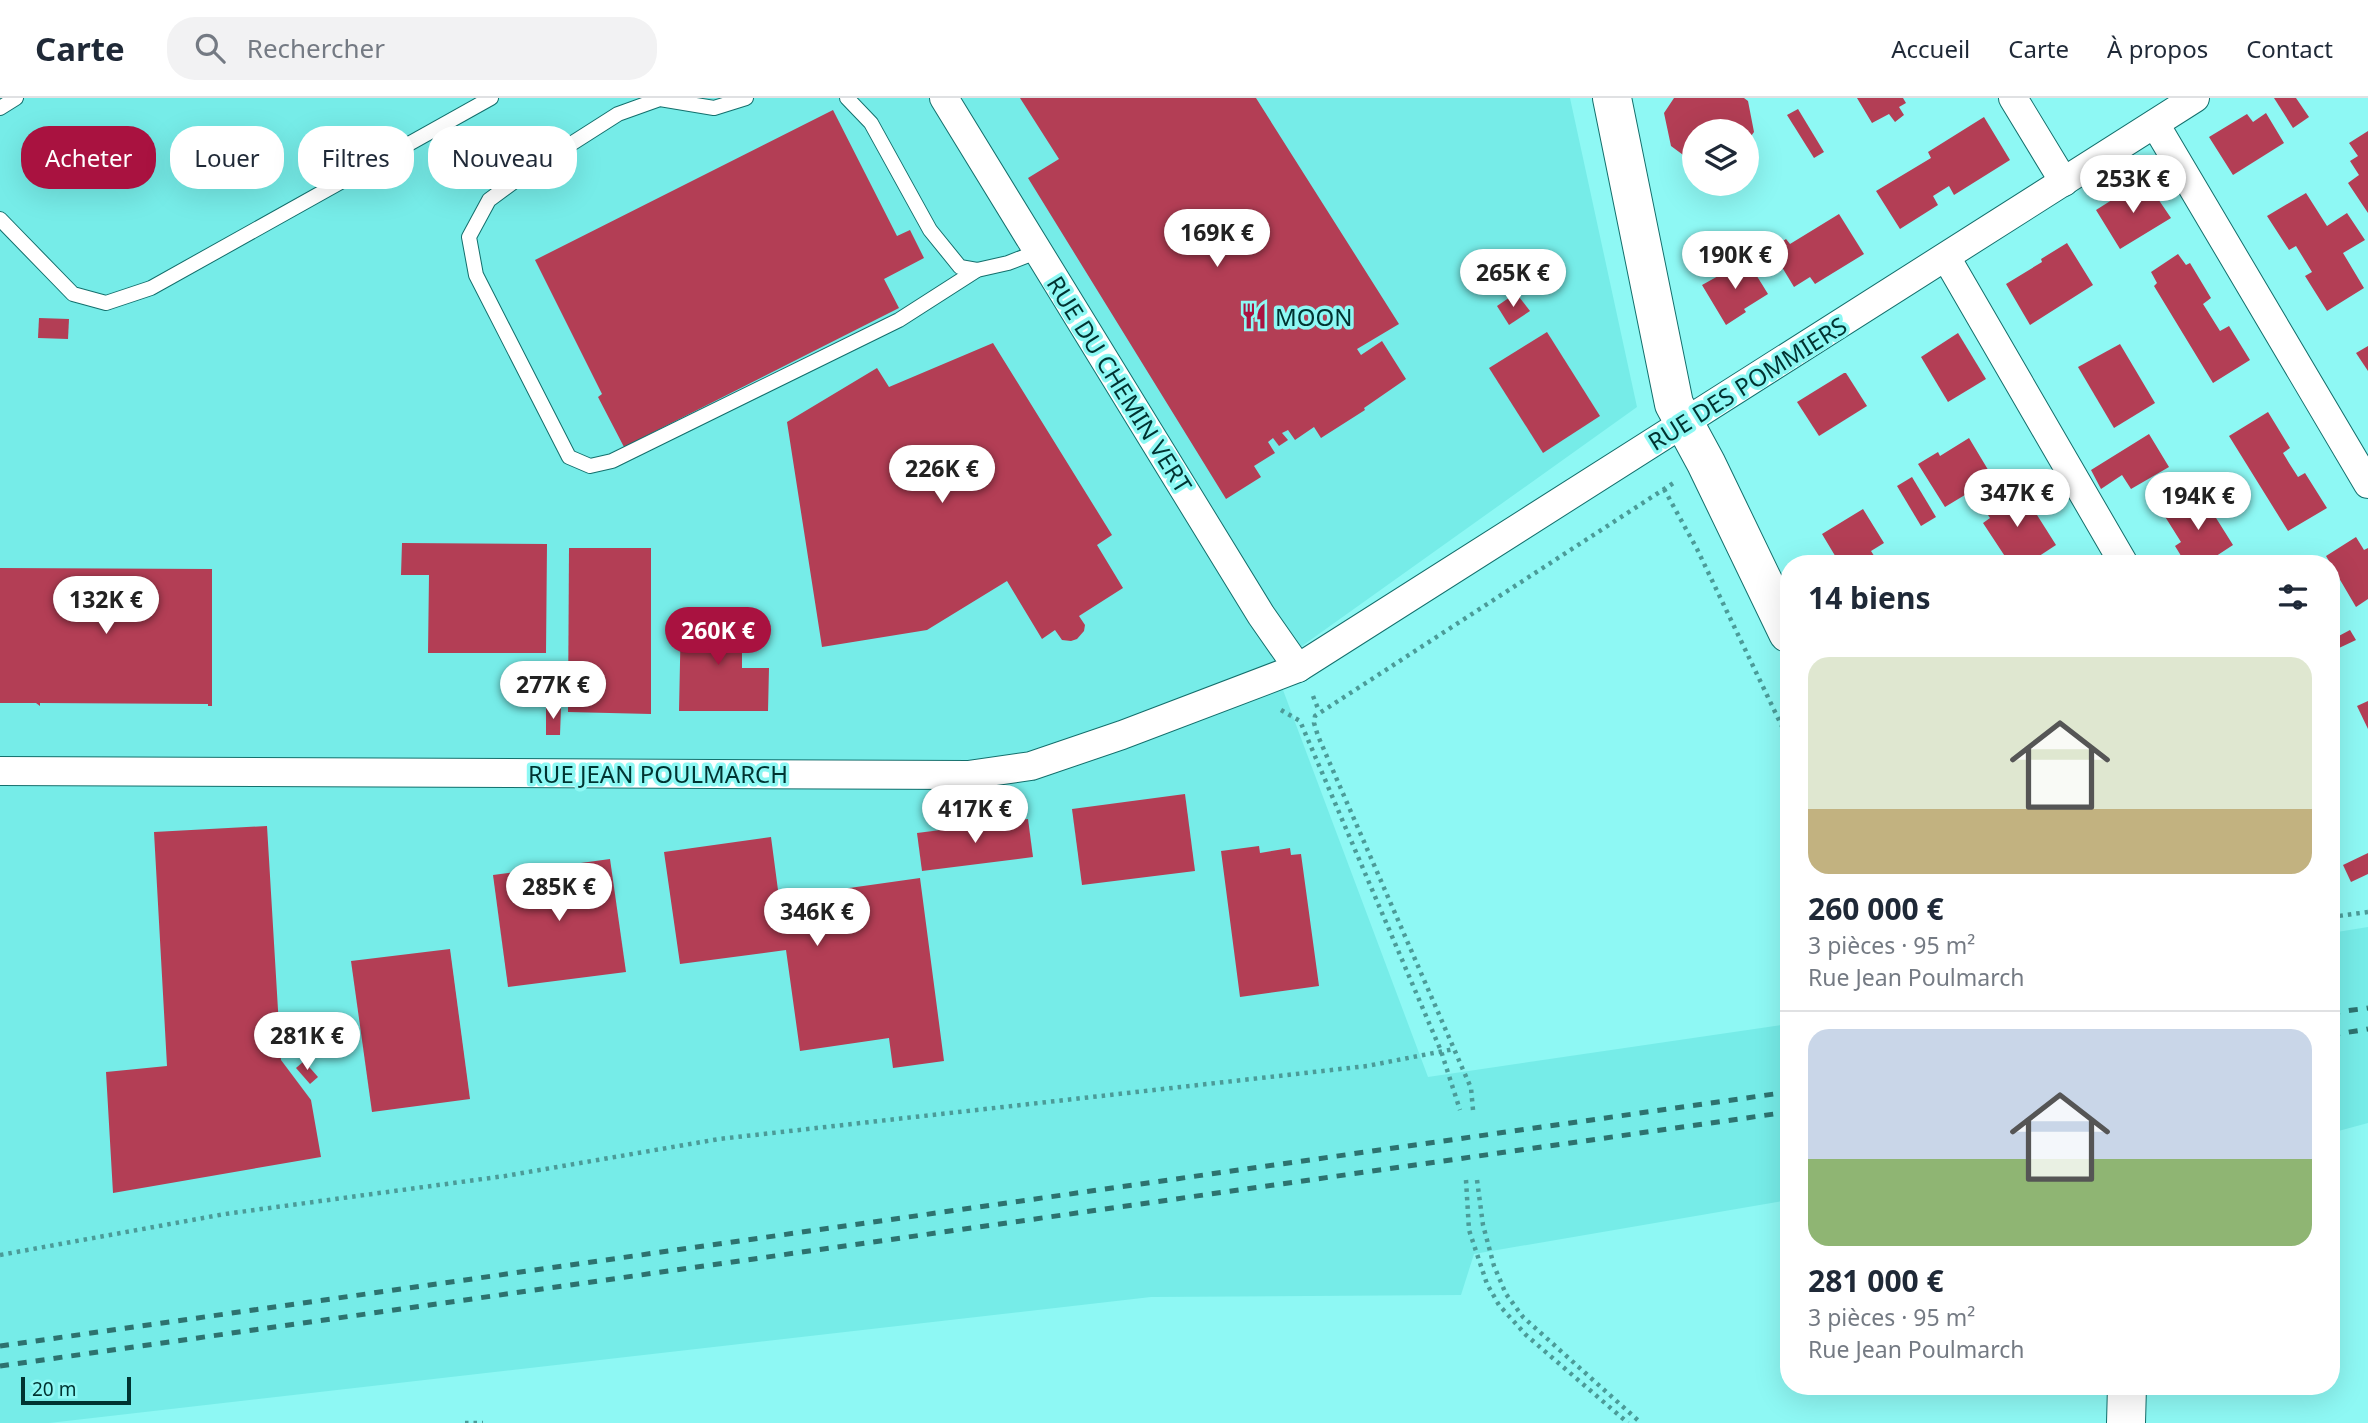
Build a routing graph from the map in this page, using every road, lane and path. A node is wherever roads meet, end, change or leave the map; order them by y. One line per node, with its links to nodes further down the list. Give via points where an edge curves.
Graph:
1 (16, 98): 9 (lane)
2 (491, 98): 12 (lane, via 151,288 106,303 74,294)
3 (746, 98): 15 (lane, via 714,108 660,99 618,114 489,200 469,237 476,275 569,457 590,466 612,461 899,320)
4 (847, 98): 15 (lane, via 871,123 930,230 960,267)
5 (944, 98): 13 (street, RUE DU CHEMIN VERT)
6 (1612, 98): 16 (main road, via 1674,404)
7 (2013, 98): 11 (street)
8 (2195, 98): 10 (street, RUE DES POMMIERS)
9 (0, 108)
10 (2155, 124): 11 (street, RUE DES POMMIERS); 17 (street)
11 (2064, 182): 14 (street, RUE DES POMMIERS)
12 (0, 219)
13 (1039, 251): 15 (lane); 20 (street, RUE DU CHEMIN VERT)
14 (1945, 257): 16 (street, RUE DES POMMIERS); 18 (street)
15 (977, 270)
16 (1685, 423): 19 (main road); 20 (street, RUE DES POMMIERS)
17 (2368, 484)
18 (2119, 555)
19 (1780, 617)
20 (1298, 668): 23 (street, RUE JEAN POULMARCH, via 1031,766 968,775)
21 (1276, 708): 27 (path, via 1300,720)
22 (1780, 722): 26 (path, via 1664,489 1315,716 1318,736)
23 (0, 771)
24 (2368, 912): 25 (path)
25 (2340, 916)
26 (1454, 1049): 27 (path); 28 (path, via 1471,1088)
27 (1441, 1051): 29 (path); 32 (path, via 1367,1066 719,1139 505,1176 225,1214)
28 (1473, 1110)
29 (1460, 1111)
30 (1466, 1180): 36 (path, via 1469,1230 1499,1305)
31 (1477, 1180): 37 (path, via 1483,1225 1506,1294 1523,1317)
32 (0, 1255)
33 (2127, 1395): 38 (main road)
34 (465, 1423): 35 (path)
35 (483, 1423)
36 (1628, 1423)
37 (1641, 1423)
38 (2126, 1423)

